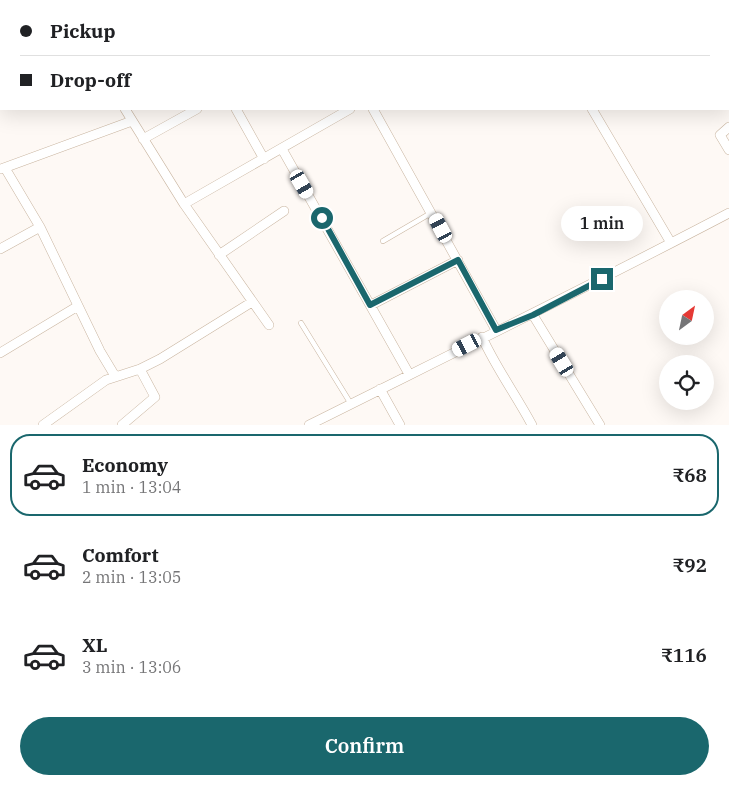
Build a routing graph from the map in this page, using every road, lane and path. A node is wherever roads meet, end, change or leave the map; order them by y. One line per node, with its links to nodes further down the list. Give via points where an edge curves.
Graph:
1 (126, 110): 7 (street)
2 (195, 110): 9 (street)
3 (237, 110): 12 (street)
4 (348, 110): 10 (street)
5 (374, 110): 16 (street)
6 (593, 110): 20 (street)
7 (132, 121): 9 (street); 13 (street)
8 (729, 127): 11 (street, via 720,135)
9 (143, 139): 14 (street)
10 (282, 149): 12 (street); 25 (street)
11 (729, 150)
12 (264, 159): 14 (street)
13 (2, 169): 18 (street)
14 (184, 204): 22 (street)
15 (284, 211): 22 (street)
16 (432, 212): 19 (lane); 23 (street)
17 (729, 213): 20 (street)
18 (40, 226): 21 (street); 26 (street)
19 (382, 241)
20 (671, 243): 27 (street)
21 (0, 249)
22 (219, 255): 24 (street)
23 (458, 260): 25 (street); 30 (street)
24 (252, 302): 29 (street); 33 (street)
25 (370, 305): 34 (street)
26 (78, 306): 32 (street); 35 (street)
27 (533, 315): 30 (street); 43 (street)
28 (302, 323): 37 (lane)
29 (269, 325)
30 (496, 330): 31 (street)
31 (482, 337): 34 (street); 42 (street, via 496,368)
32 (0, 353)
33 (140, 369): 35 (street); 39 (street, via 155,397)
34 (410, 374): 36 (street)
35 (115, 376): 38 (street)
36 (380, 389): 37 (street); 41 (street)
37 (351, 404): 40 (street)
38 (43, 425)
39 (122, 425)
40 (309, 425)
41 (400, 425)
42 (532, 425)
43 (600, 425)

